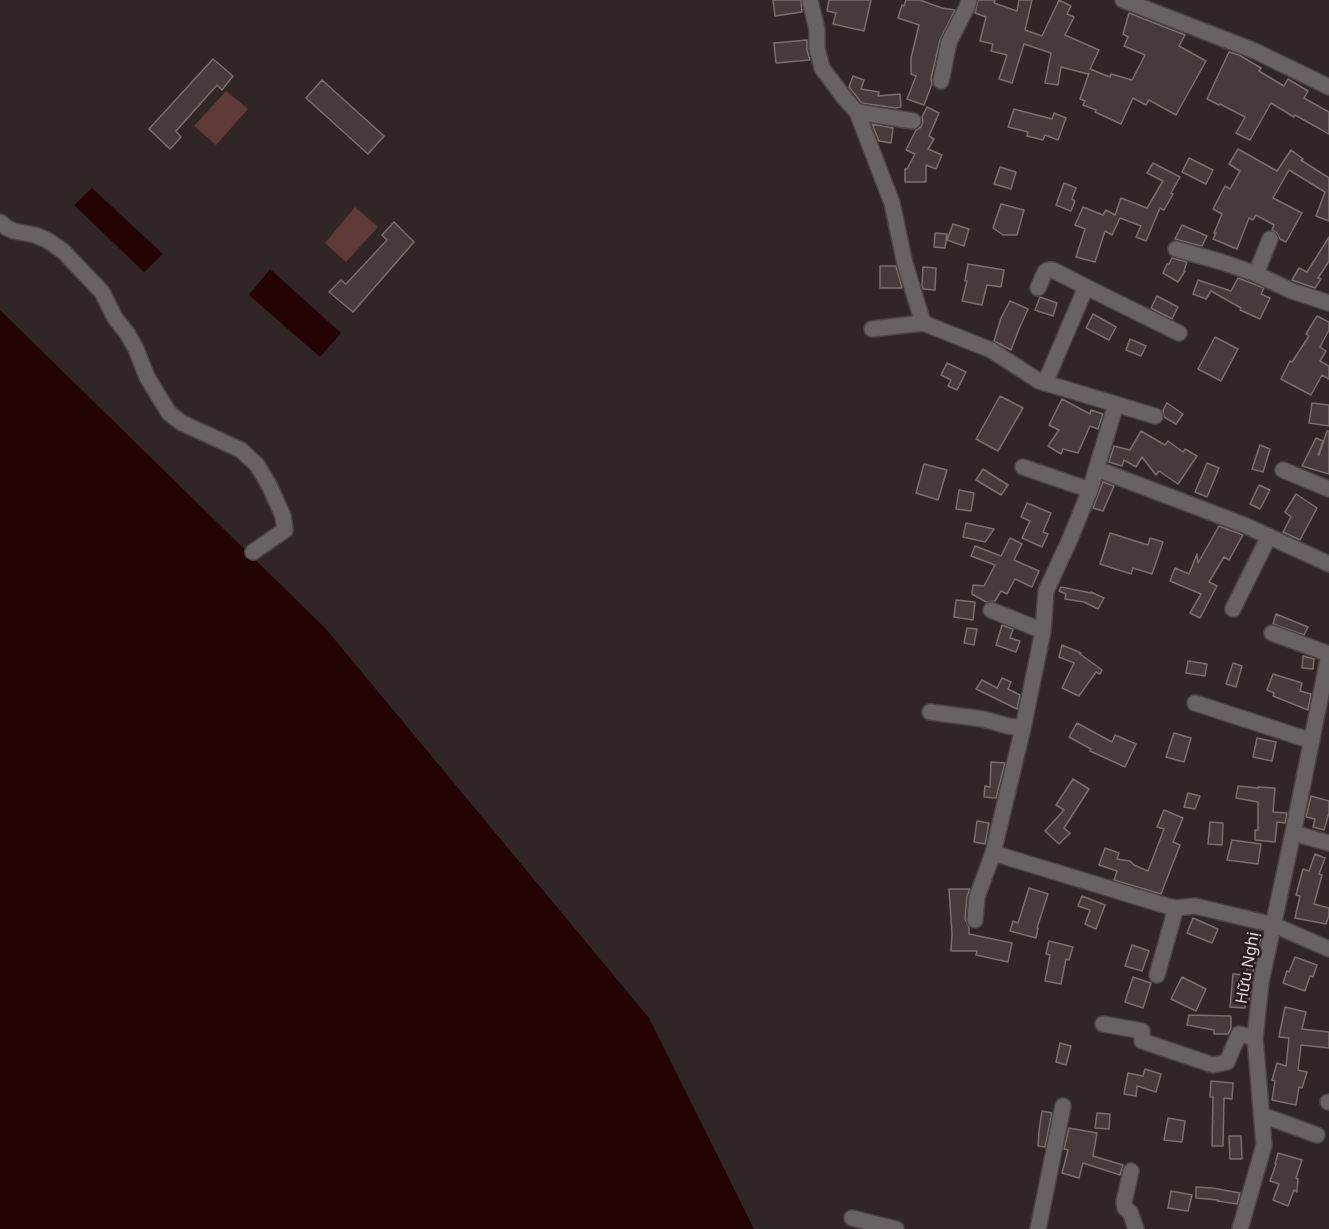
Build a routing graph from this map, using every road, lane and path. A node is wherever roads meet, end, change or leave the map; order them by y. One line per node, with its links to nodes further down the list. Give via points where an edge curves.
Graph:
1 (810, 0): 6 (street, via 822,68)
2 (969, 0): 4 (street, via 950,42)
3 (1123, 0): 5 (street, via 1255,51)
4 (941, 81)
5 (1329, 87)
6 (857, 112): 7 (street); 15 (street, via 892,203)
7 (913, 121)
8 (0, 222): 27 (street, via 14,231 47,240 102,292 128,333 169,414 241,450 257,465 283,516 285,530)
9 (1270, 239): 11 (street)
10 (1176, 249): 11 (street)
11 (1256, 274): 14 (street)
12 (1086, 287): 13 (street, via 1048,270); 17 (street); 18 (street)
13 (1038, 288)
14 (1329, 303)
15 (923, 323): 16 (street); 18 (street, via 991,350)
16 (872, 329)
17 (1179, 333)
18 (1045, 383): 19 (street)
19 (1116, 404): 20 (street); 22 (street)
20 (1155, 416)
21 (1023, 467): 25 (street)
22 (1097, 469): 25 (street); 26 (street)
23 (1283, 470): 24 (street)
24 (1329, 489)
25 (1090, 490): 31 (street, via 1046,591)
26 (1269, 536): 28 (street); 29 (street)
27 (253, 552)
28 (1329, 564)
29 (1233, 609)
30 (991, 610): 31 (street)
31 (1043, 631): 36 (street)
32 (1272, 633): 33 (street)
33 (1329, 654): 37 (street, Hữu Nghị)
34 (1195, 703): 37 (street)
35 (930, 712): 36 (street)
36 (1023, 728): 40 (street)
37 (1312, 741): 38 (street, Hữu Nghị)
38 (1293, 832): 39 (street); 43 (street, Hữu Nghị)
39 (1329, 843)
40 (993, 853): 41 (street); 42 (street, via 977,897)
41 (1176, 908): 43 (street, via 1195,906); 45 (street)
42 (975, 920)
43 (1274, 925): 44 (street); 47 (street, Hữu Nghị, via 1261,982)
44 (1329, 949)
45 (1157, 975)
46 (1103, 1024): 47 (street, via 1142,1031 1142,1041 1213,1065 1227,1062 1239,1034)
47 (1255, 1038): 49 (street, Hữu Nghị)
48 (1063, 1106): 54 (street)
49 (1262, 1115): 50 (street); 56 (street, Hữu Nghị, via 1264,1145)
50 (1317, 1135)
51 (1131, 1171): 55 (street, via 1124,1202)
52 (852, 1218): 53 (street)
53 (896, 1229)
54 (1038, 1229)
55 (1136, 1229)
56 (1240, 1229)

